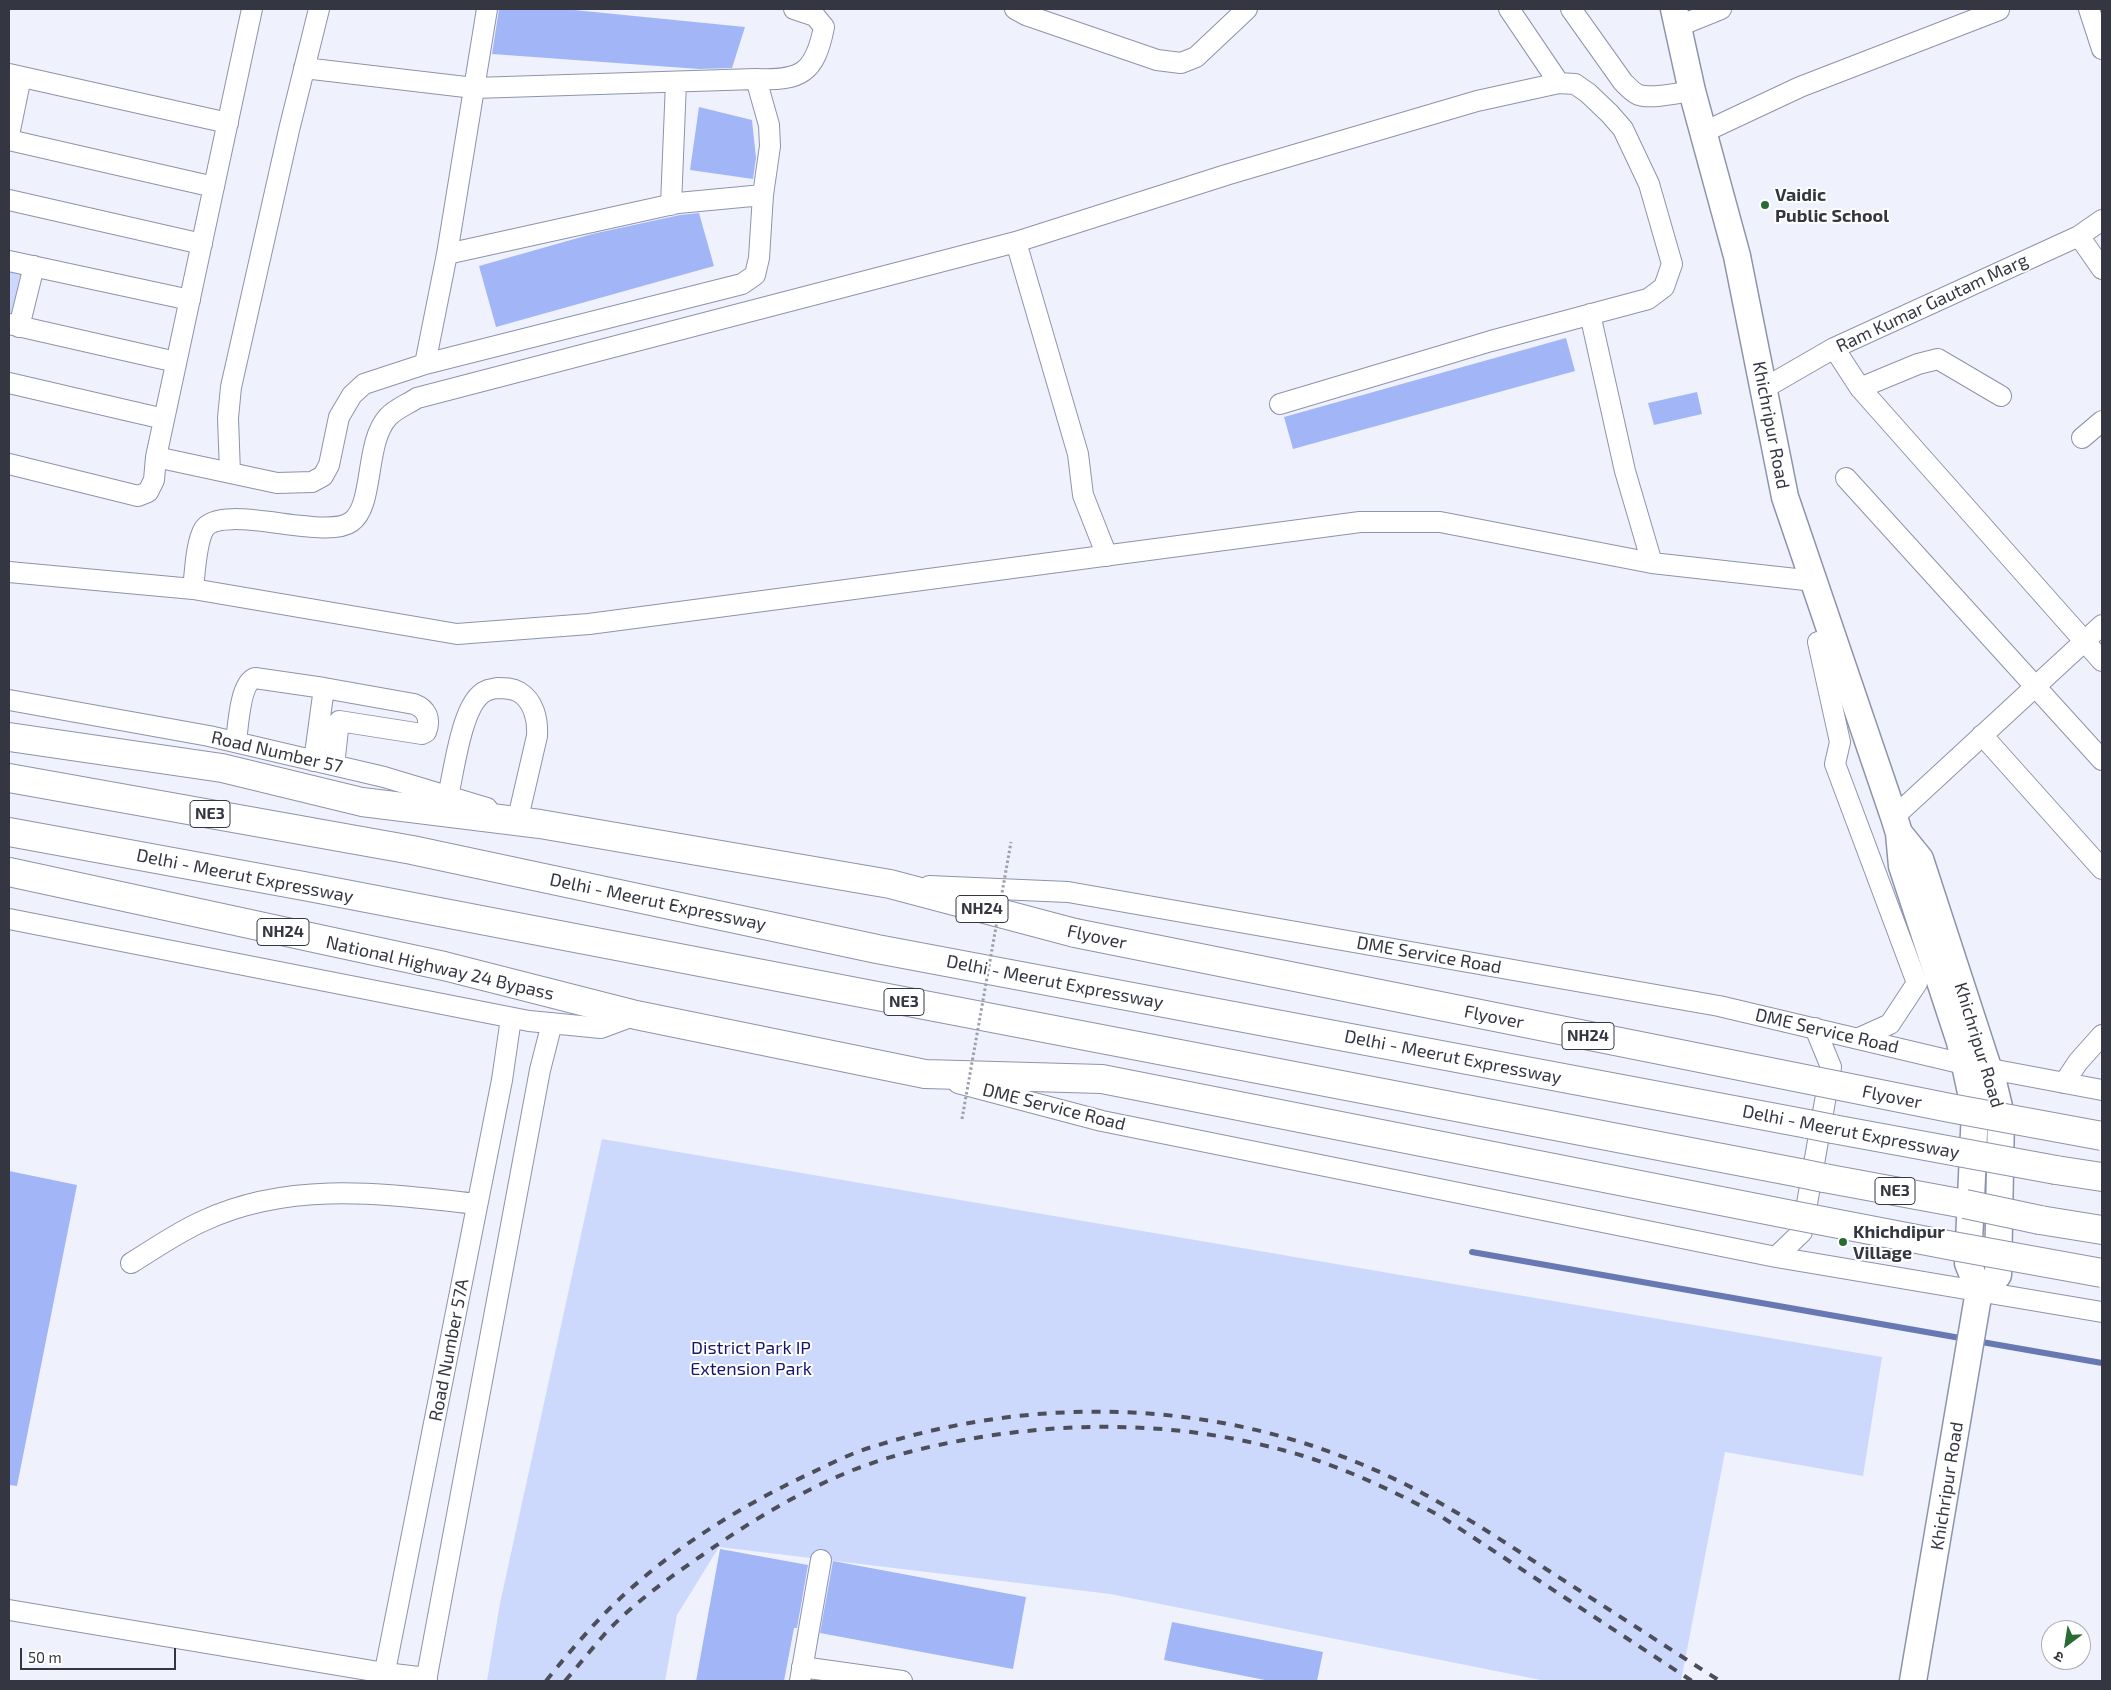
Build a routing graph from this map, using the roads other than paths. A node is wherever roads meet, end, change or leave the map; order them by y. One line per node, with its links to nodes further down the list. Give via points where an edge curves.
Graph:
1 (252, 9): 21 (street)
2 (319, 9): 14 (street)
3 (487, 9): 19 (street)
4 (794, 9): 16 (street, via 815,16 824,27 821,44 812,61 800,75 782,80)
5 (1015, 9): 6 (street, via 1157,60 1181,63 1196,58)
6 (1247, 9)
7 (1509, 9): 18 (street)
8 (1571, 9): 20 (street, via 1631,90 1649,96)
9 (1721, 9): 12 (street)
10 (2089, 9): 13 (street)
11 (1999, 10): 22 (street, via 1800,87)
12 (1677, 17): 20 (main road, Khichripur Road)
13 (2102, 49)
14 (304, 68): 19 (street); 53 (street, via 231,387 228,418)
15 (15, 75): 21 (street); 23 (street)
16 (756, 79): 17 (street); 26 (street, via 769,126 770,146)
17 (676, 82): 19 (street); 28 (street)
18 (1559, 83): 31 (street, via 1477,100); 38 (street, via 1575,84 1588,93 1624,129 1649,184 1672,264 1664,287 1648,299)
19 (474, 88): 33 (street)
20 (1692, 92): 22 (main road, Khichripur Road)
21 (228, 123): 25 (street)
22 (1704, 132): 45 (main road, Khichripur Road, via 1737,256)
23 (9, 135)
24 (9, 140): 25 (street)
25 (214, 187): 32 (street)
26 (763, 195): 28 (street); 42 (street, via 759,258 754,275 742,284)
27 (9, 200): 32 (street)
28 (671, 205): 33 (street)
29 (2102, 220): 30 (street, Ram Kumar Gautam Marg)
30 (2079, 236): 36 (street); 40 (street, Ram Kumar Gautam Marg)
31 (1016, 242): 55 (street, via 1078,454 1083,494); 59 (street, via 417,398 389,416 378,432 362,511 351,523 331,529 232,520 210,522 201,539)
32 (202, 244): 37 (street)
33 (447, 254): 42 (street)
34 (9, 261): 35 (street)
35 (34, 266): 37 (street); 39 (street)
36 (2102, 269)
37 (190, 300): 41 (street)
38 (1590, 314): 47 (street); 56 (street, via 1625,471)
39 (14, 325): 41 (street)
40 (1834, 348): 44 (street); 45 (street, Ram Kumar Gautam Marg)
41 (176, 362): 48 (street)
42 (425, 364): 53 (street, via 364,384 352,395 339,417 329,465 323,476 312,482 277,483)
43 (9, 383): 48 (street)
44 (1860, 388): 46 (street, via 1938,359); 61 (street)
45 (1763, 389): 58 (main road, Khichripur Road, via 1785,497)
46 (2001, 396)
47 (1280, 404)
48 (164, 419): 51 (street)
49 (2102, 421): 50 (street)
50 (2082, 438)
51 (156, 457): 52 (street, via 154,480 148,492 138,496); 53 (street)
52 (9, 464)
53 (230, 473)
54 (1846, 478): 64 (street)
55 (1107, 556): 56 (street, via 1360,522 1440,522); 59 (street, via 589,624 457,634)
56 (1652, 563): 58 (street)
57 (9, 572): 59 (street)
58 (1814, 581): 77 (main road, Khichripur Road)
59 (193, 589)
60 (2102, 625): 61 (street)
61 (2085, 641): 63 (street); 64 (street)
62 (1818, 642): 88 (street, via 1840,742 1835,764 1917,983 1890,1024)
63 (2102, 661)
64 (2034, 686): 68 (street); 71 (street)
65 (334, 689): 67 (street); 67 (street, via 414,704 427,713 428,725 426,732 417,734); 70 (street, via 255,678 250,680 245,688); 72 (street)
66 (9, 700): 70 (street, Road Number 57)
67 (339, 721): 73 (street)
68 (1982, 735): 77 (street); 79 (street)
69 (9, 737): 76 (highway, Flyover, via 222,768 362,802)
70 (236, 742): 72 (street, Road Number 57)
71 (2102, 760)
72 (314, 761): 73 (street, Road Number 57)
73 (334, 765): 75 (street, Road Number 57)
74 (9, 778): 95 (highway, Delhi - Meerut Expressway / NE3, bridge, via 412,850 877,949)
75 (448, 796): 76 (street, Road Number 57); 76 (street, via 464,723 479,695 489,689 515,690 525,696 538,723)
76 (529, 821): 81 (highway, Flyover)
77 (1896, 825): 90 (main road, Khichripur Road, via 1902,866 1960,1042)
78 (9, 832): 97 (highway, Delhi - Meerut Expressway / NE3, bridge)
79 (2102, 869)
80 (9, 872): 83 (highway, National Highway 24 Bypass / NH24, via 444,966)
81 (890, 884): 86 (street, DME Service Road, via 1068,892 1719,1006); 94 (highway, Flyover / NH24, bridge, via 1075,934)
82 (9, 919): 84 (street)
83 (636, 1014): 85 (street, via 601,1028); 91 (highway, National Highway 24 Bypass)
84 (511, 1018): 85 (street); 96 (street, Road Number 57A)
85 (552, 1024): 107 (street, via 538,1080)
86 (1816, 1028): 88 (street, DME Service Road); 98 (street, via 1832,1067 1802,1232)
87 (2102, 1035): 89 (street)
88 (1859, 1038): 90 (street, DME Service Road)
89 (2095, 1054): 92 (street)
90 (1975, 1066): 92 (street, DME Service Road); 101 (main road, Khichripur Road, via 1968,1263)
91 (925, 1074): 98 (street, DME Service Road, via 1102,1121); 100 (highway, bridge, via 1102,1079)
92 (2064, 1083): 93 (street, DME Service Road)
93 (2102, 1090)
94 (2102, 1136)
95 (2102, 1177)
96 (478, 1204): 99 (street, via 382,1194 308,1193 240,1206 202,1221); 106 (street, Road Number 57A)
97 (2102, 1230)
98 (1776, 1257): 101 (street, DME Service Road)
99 (131, 1263)
100 (2102, 1273)
101 (1979, 1291): 102 (street, DME Service Road); 109 (main road, Khichripur Road)
102 (2102, 1312)
103 (821, 1560): 105 (street)
104 (9, 1610): 106 (street)
105 (801, 1674): 108 (street)
106 (384, 1677): 107 (street)
107 (427, 1680)
108 (902, 1681)
109 (1913, 1681)

